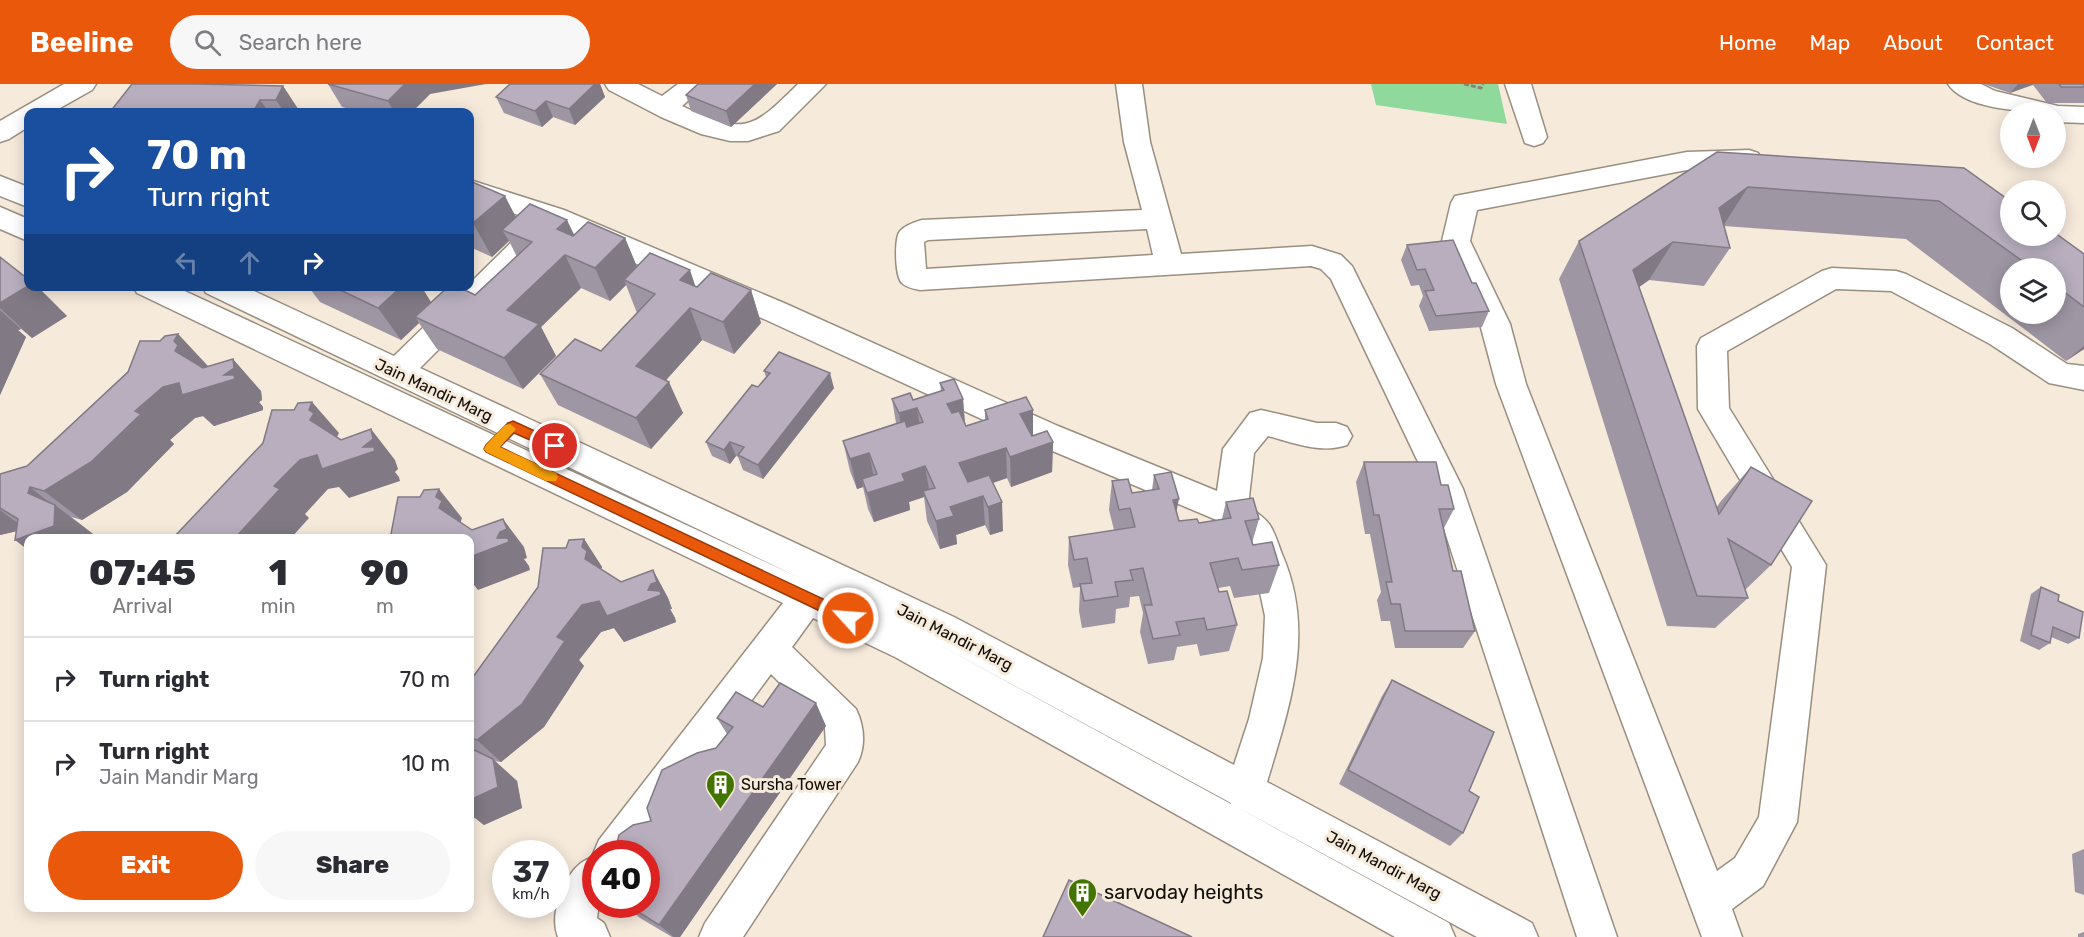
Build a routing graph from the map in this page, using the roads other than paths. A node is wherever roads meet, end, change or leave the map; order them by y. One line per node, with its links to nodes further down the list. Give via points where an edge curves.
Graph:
1 (83, 84): 11 (street)
2 (618, 84): 10 (street)
3 (694, 84): 10 (street)
4 (813, 84): 10 (street, via 766,128 739,134 709,129)
5 (1129, 84): 24 (street, via 1137,142)
6 (1518, 84): 17 (street)
7 (1961, 84): 9 (street)
8 (0, 100): 12 (street)
9 (2008, 102)
10 (665, 107)
11 (41, 108)
12 (24, 114)
13 (2066, 114): 14 (street)
14 (2084, 115)
15 (24, 118): 16 (street)
16 (0, 133)
17 (1534, 137)
18 (1779, 159): 43 (street, via 1686,160 1465,203 1456,241 1495,324 1511,384)
19 (0, 185): 21 (street)
20 (474, 190): 23 (street)
21 (24, 196)
22 (0, 217): 25 (street)
23 (554, 217): 30 (street); 34 (street, via 774,311 1047,435)
24 (1158, 219): 26 (street); 26 (street, via 922,231 910,238 912,276 920,280)
25 (24, 229)
26 (1170, 266): 48 (street, via 1312,256 1331,262 1342,273 1447,489)
27 (162, 291): 29 (street, Jain Mandir Marg)
28 (222, 291): 29 (street, Jain Mandir Marg)
29 (258, 323): 30 (street, Jain Mandir Marg); 33 (street, Jain Mandir Marg)
30 (397, 372): 33 (street, Jain Mandir Marg)
31 (2084, 378): 43 (street, via 2060,375 2001,336 1896,281 1832,278 1712,346 1714,409 1809,565 1778,822)
32 (1336, 436): 34 (street, via 1317,436 1261,422 1239,449)
33 (502, 438): 35 (street, Jain Mandir Marg)
34 (1231, 511): 38 (street, via 1257,534 1272,569 1282,616 1281,658)
35 (817, 586): 36 (street); 37 (street, Jain Mandir Marg, via 976,665)
36 (770, 649): 39 (street); 46 (street, via 843,721 845,748)
37 (1138, 753): 38 (street, Jain Mandir Marg); 40 (street, Jain Mandir Marg)
38 (1245, 791): 40 (street, Jain Mandir Marg)
39 (623, 840)
40 (1300, 841): 41 (street, Jain Mandir Marg); 44 (street, Jain Mandir Marg)
41 (1430, 890): 44 (street); 47 (street, Jain Mandir Marg)
42 (582, 893): 45 (street, via 575,928)
43 (1715, 920)
44 (1424, 931)
45 (590, 937)
46 (719, 937)
47 (1518, 937)
48 (1597, 937)

